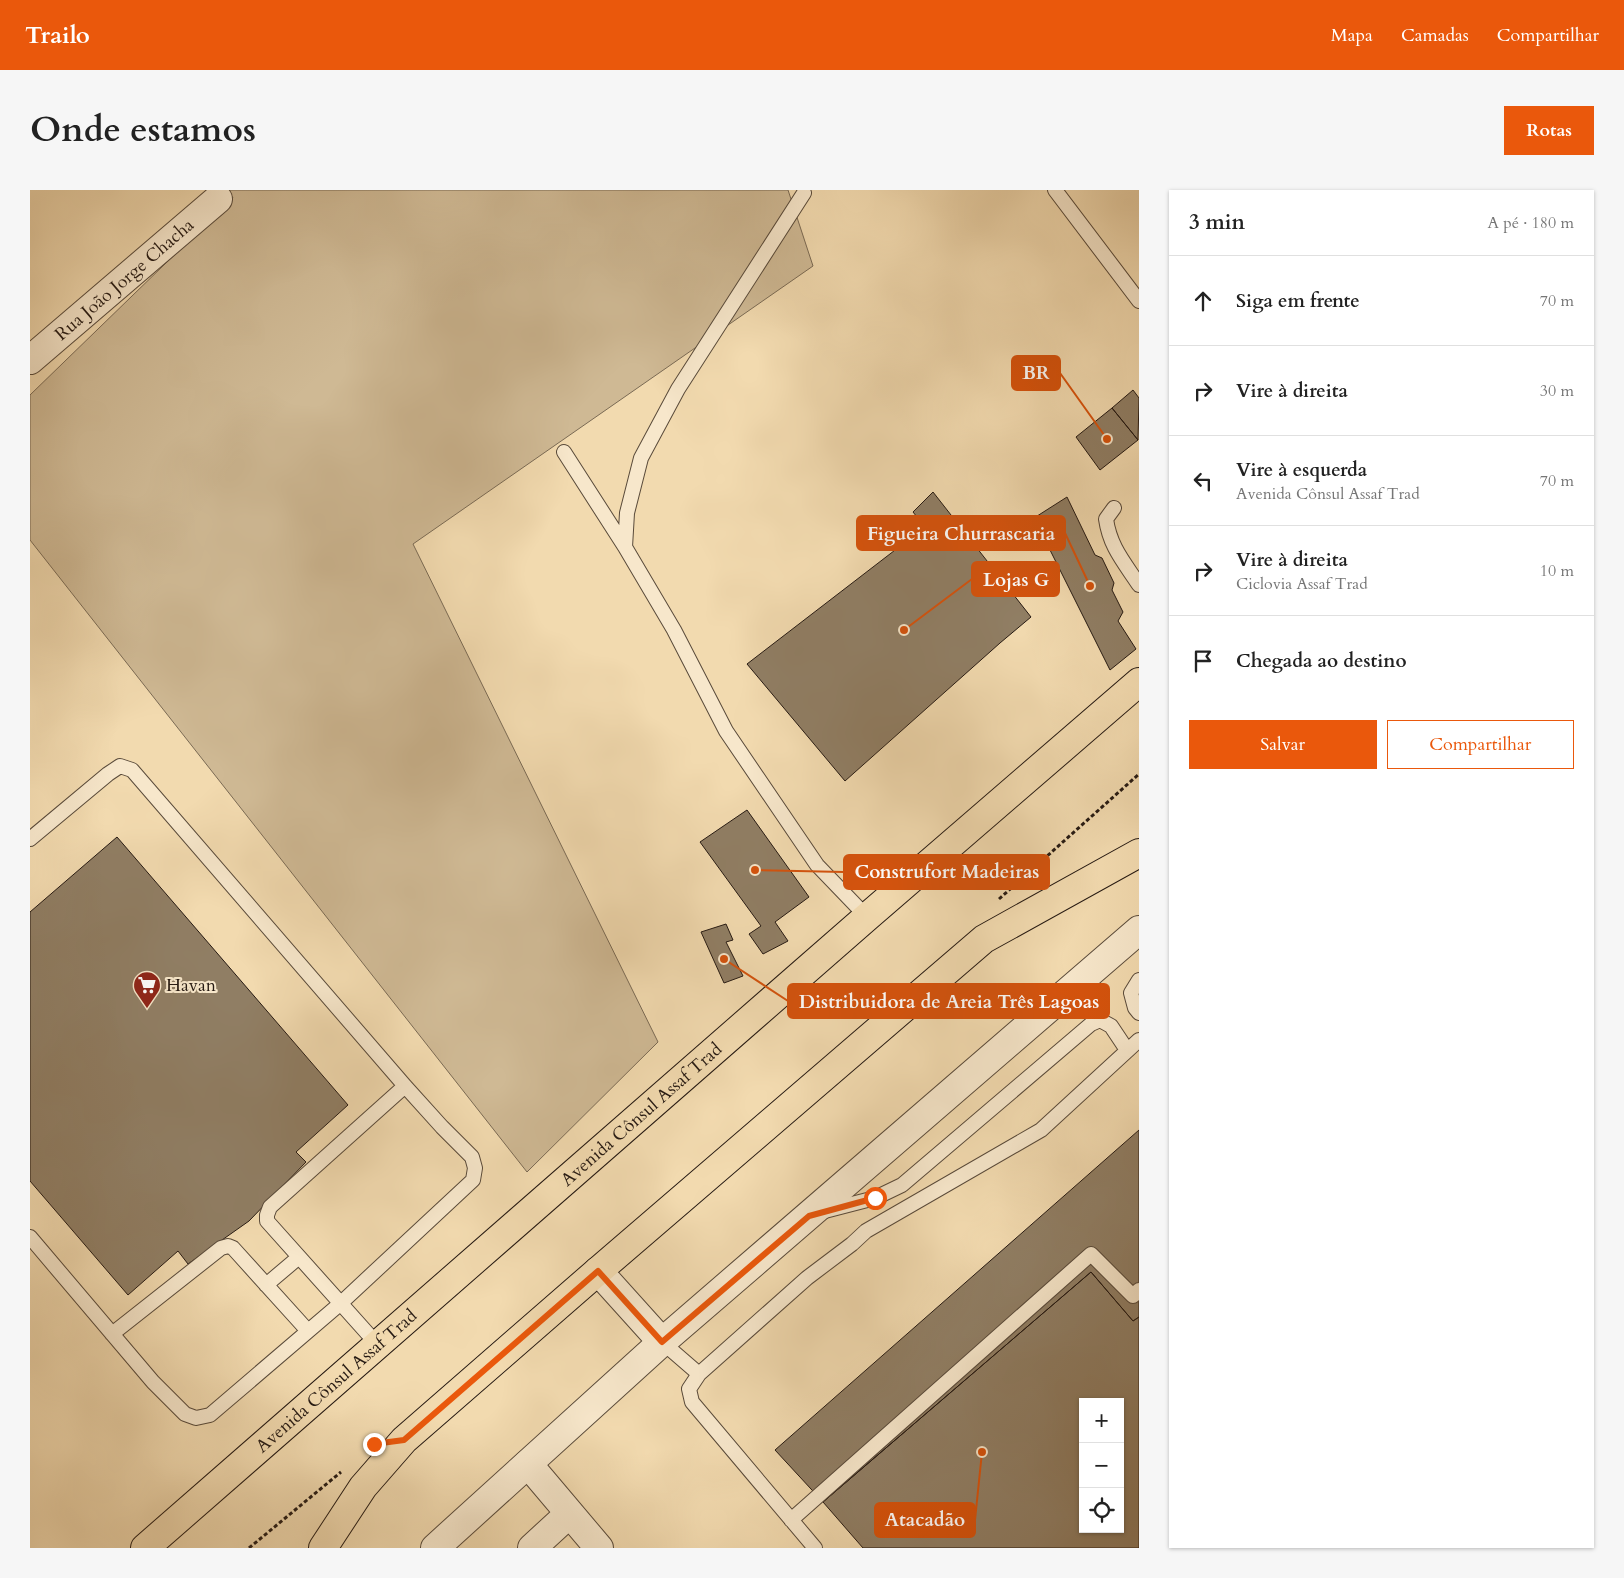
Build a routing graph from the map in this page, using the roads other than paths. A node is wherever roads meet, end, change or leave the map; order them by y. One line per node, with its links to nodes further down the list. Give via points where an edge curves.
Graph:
1 (1055, 190): 4 (lane)
2 (804, 193): 8 (lane, via 678,389 641,458 627,513)
3 (218, 199): 5 (street, Rua João Jorge Chacha)
4 (1139, 301)
5 (30, 360)
6 (564, 452): 8 (lane)
7 (1114, 508): 9 (lane, via 1106,519 1112,545)
8 (625, 547): 13 (lane, via 674,630 726,730 817,866)
9 (1139, 585)
10 (1139, 682): 13 (main road, Avenida Cônsul Assaf Trad)
11 (30, 839): 19 (lane, via 108,774 120,766 132,770)
12 (1139, 853): 23 (main road, via 984,939)
13 (867, 917): 30 (main road, Avenida Cônsul Assaf Trad)
14 (1139, 930): 20 (street)
15 (1139, 980): 16 (lane, via 1131,993 1134,1008)
16 (1139, 1013)
17 (1139, 1040): 18 (lane)
18 (1127, 1050): 20 (lane, via 1111,1026 1100,1020 1091,1024 902,1185 875,1198); 31 (lane, via 1040,1130 866,1231 807,1278)
19 (405, 1086): 22 (lane, via 270,1207 267,1222); 26 (lane, via 472,1157 475,1168 473,1180)
20 (809, 1216): 29 (street)
21 (30, 1236): 28 (lane)
22 (299, 1257): 24 (lane); 26 (lane)
23 (598, 1271): 29 (street); 36 (main road, via 404,1440 363,1487)
24 (266, 1285): 27 (lane); 28 (lane, via 233,1248 221,1248)
25 (1139, 1290): 34 (lane, via 1133,1296 1092,1254)
26 (340, 1303): 27 (lane); 30 (lane)
27 (308, 1331): 28 (lane, via 210,1415 196,1418 185,1414)
28 (112, 1334)
29 (662, 1342): 31 (lane); 32 (street)
30 (377, 1344): 35 (main road, Avenida Cônsul Assaf Trad)
31 (699, 1374): 34 (lane, via 689,1389 692,1402)
32 (528, 1464): 33 (street); 37 (street)
33 (569, 1514): 38 (street); 39 (street)
34 (791, 1520): 40 (lane)
35 (145, 1548)
36 (323, 1548)
37 (435, 1548)
38 (532, 1548)
39 (600, 1548)
40 (815, 1548)

